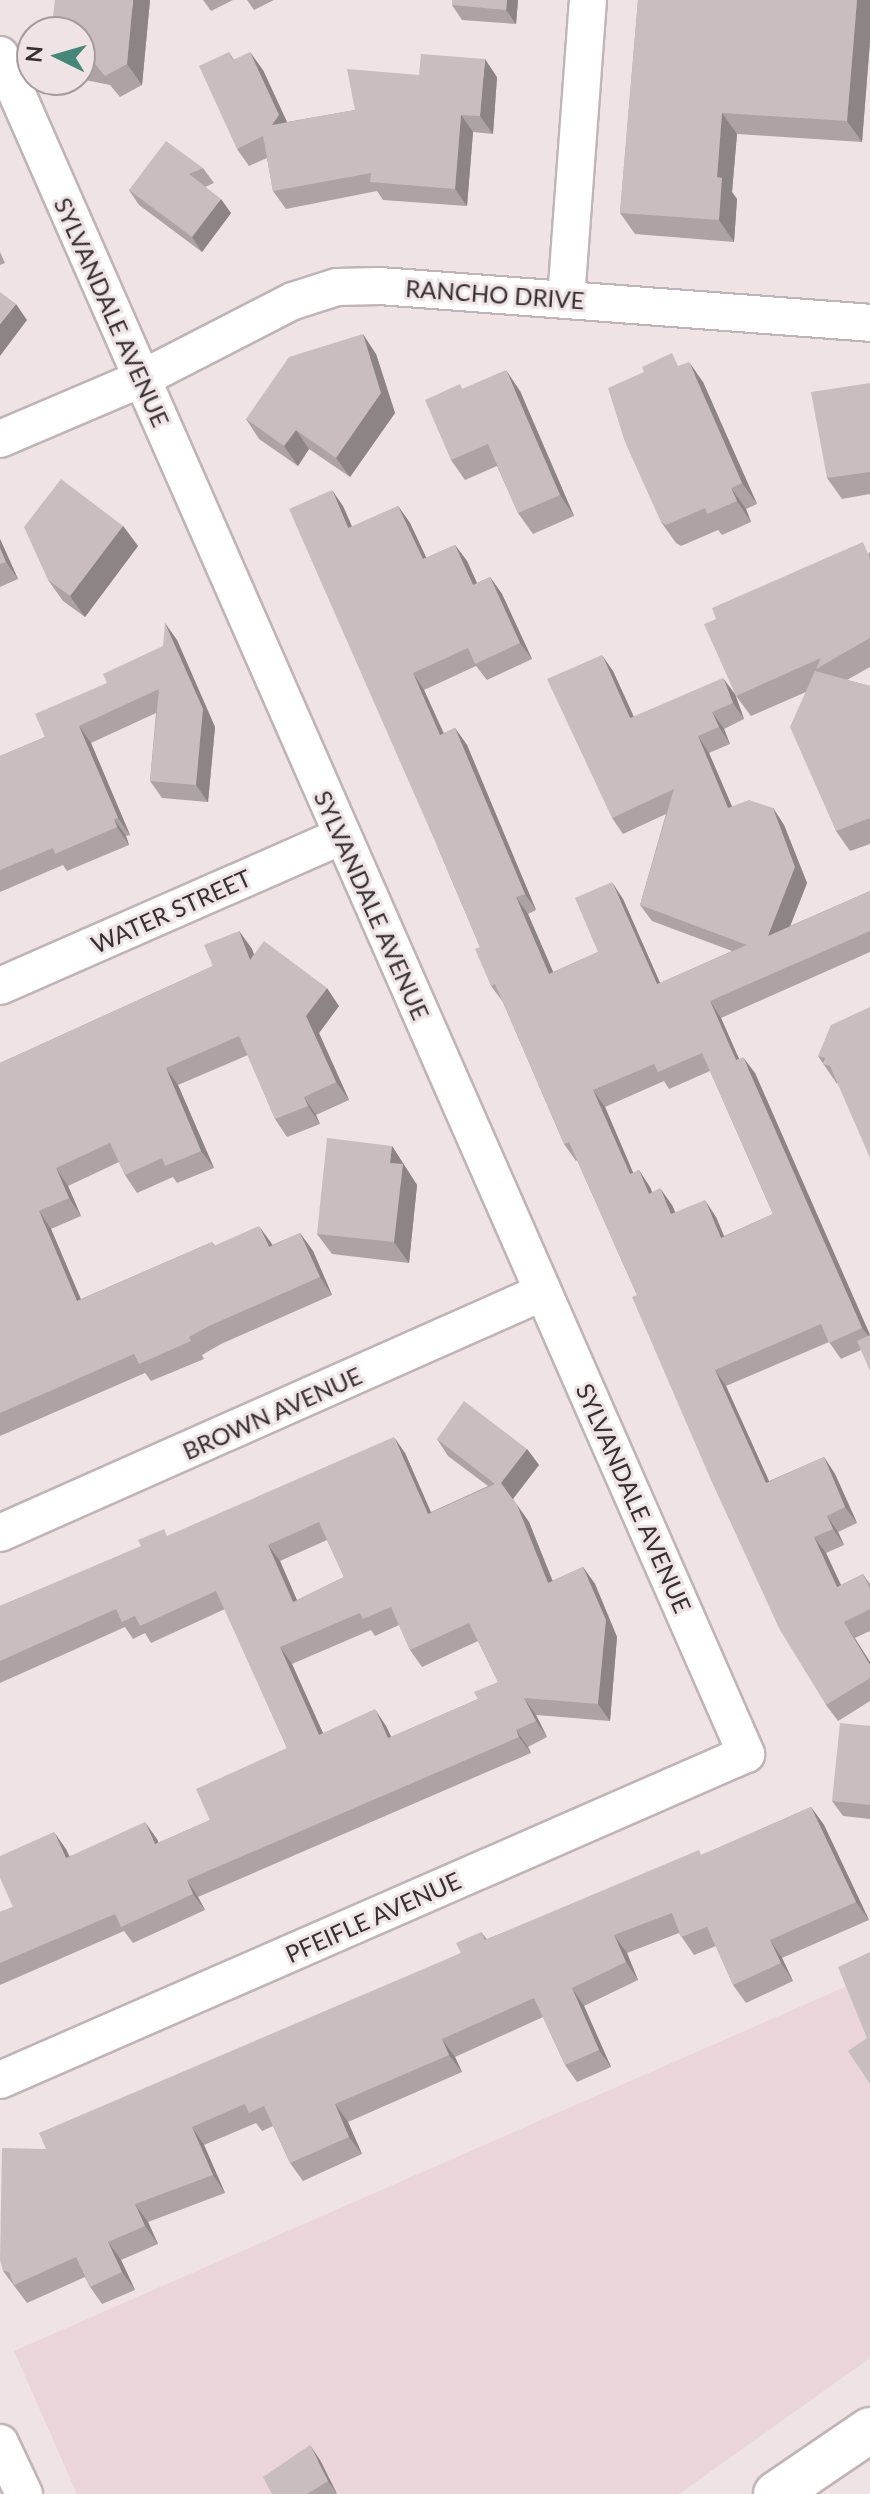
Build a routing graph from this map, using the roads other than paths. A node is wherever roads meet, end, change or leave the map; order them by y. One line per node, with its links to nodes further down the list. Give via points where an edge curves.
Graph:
1 (588, 0): 3 (street)
2 (0, 55): 5 (street, SYLVANDALE AVENUE)
3 (566, 299): 4 (street, RANCHO DRIVE); 5 (street, RANCHO DRIVE, via 337,287 293,301)
4 (870, 323)
5 (141, 379): 6 (street, RANCHO DRIVE); 7 (street, SYLVANDALE AVENUE)
6 (0, 439)
7 (342, 836): 8 (street, WATER STREET); 9 (street, SYLVANDALE AVENUE)
8 (0, 986)
9 (543, 1292): 10 (street, BROWN AVENUE); 11 (street, SYLVANDALE AVENUE)
10 (0, 1533)
11 (746, 1754): 12 (street, PFEIFLE AVENUE)
12 (0, 2080)
13 (870, 2430): 16 (main road)
14 (0, 2443): 15 (street)
15 (24, 2494)
16 (776, 2494)

